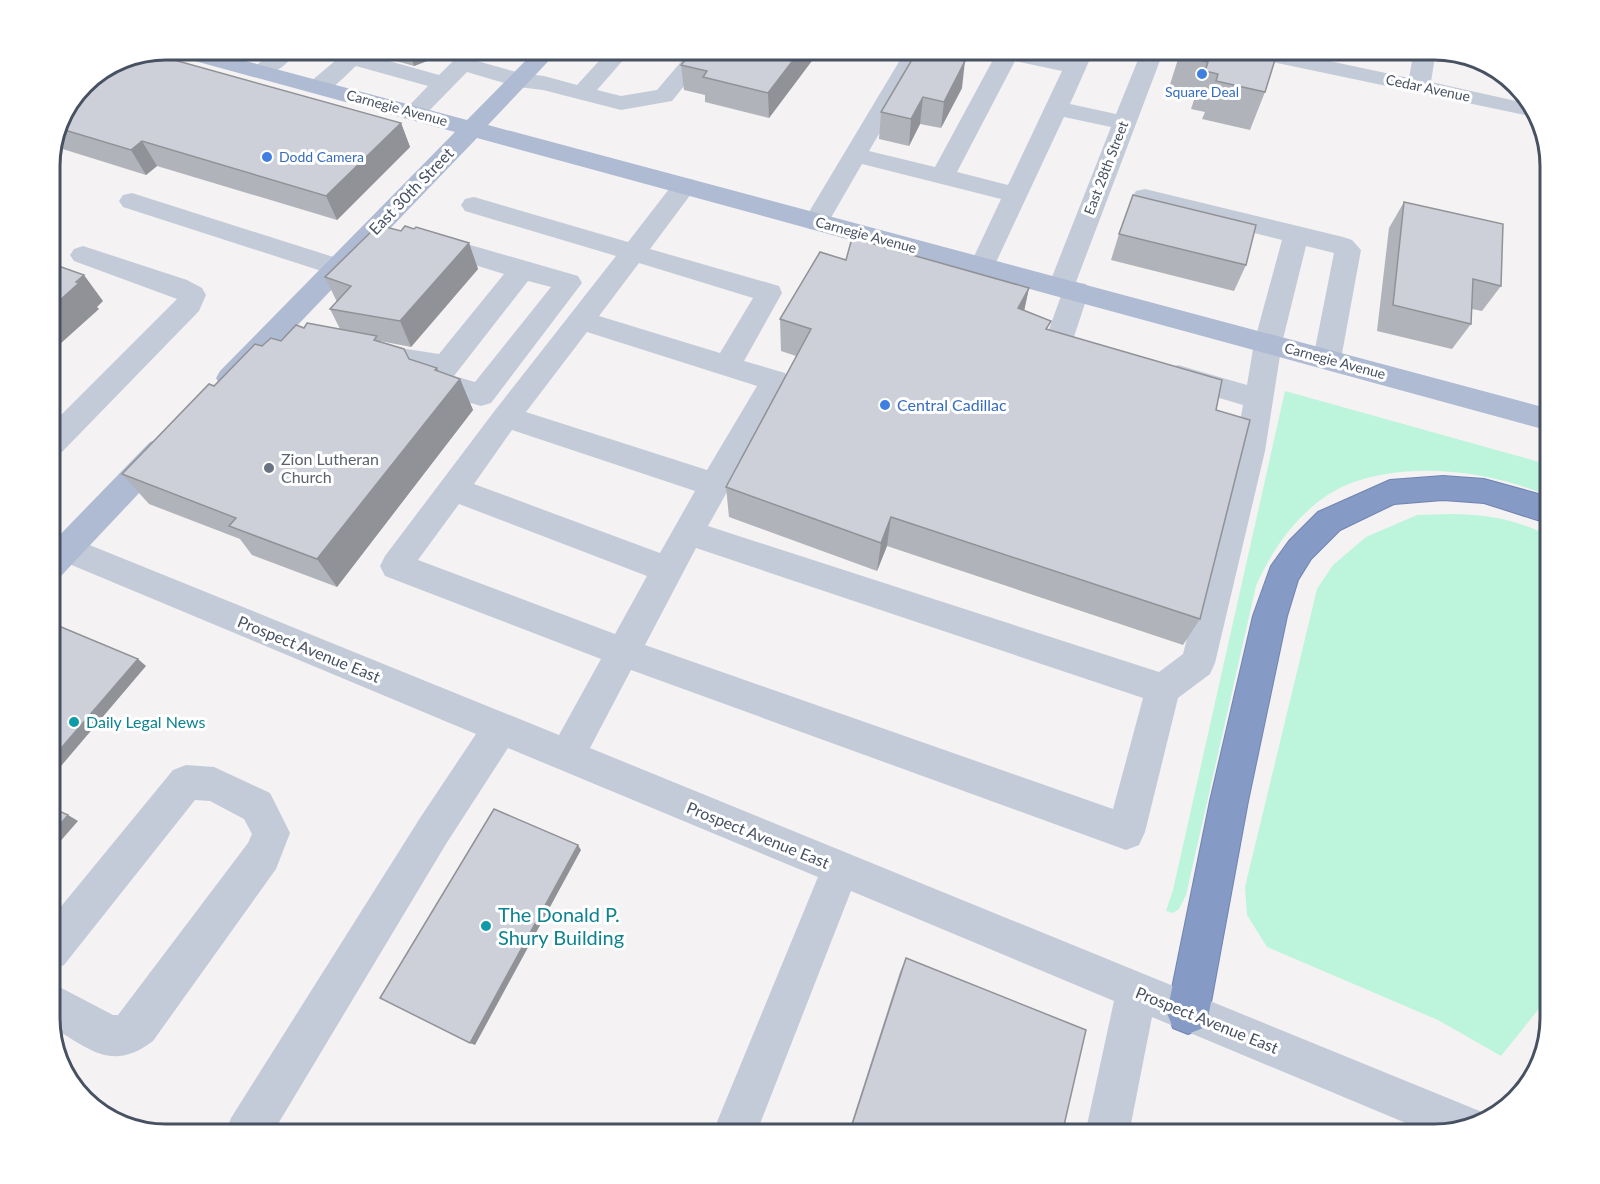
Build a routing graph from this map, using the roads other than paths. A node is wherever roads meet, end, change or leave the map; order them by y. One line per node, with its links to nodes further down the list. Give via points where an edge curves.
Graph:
1 (233, 60): 16 (main road, Carnegie Avenue)
2 (275, 60): 16 (street)
3 (350, 60): 19 (street)
4 (375, 60): 18 (street)
5 (467, 60): 18 (street)
6 (476, 60): 17 (street)
7 (538, 60): 17 (main road, East 30th Street)
8 (612, 60): 21 (street)
9 (694, 60): 21 (street, via 664,96 621,103)
10 (911, 60): 27 (street)
11 (1001, 60): 28 (street, via 996,79)
12 (1077, 60): 22 (street)
13 (1149, 60): 25 (street, East 28th Street)
14 (1295, 60): 20 (street, Cedar Avenue)
15 (1423, 60): 20 (street)
16 (261, 71): 19 (main road, Carnegie Avenue)
17 (518, 80): 21 (street); 26 (main road, East 30th Street)
18 (444, 83): 24 (street)
19 (318, 87): 24 (main road, Carnegie Avenue)
20 (1419, 87): 23 (street, Cedar Avenue)
21 (582, 93)
22 (1056, 108): 25 (street); 30 (street)
23 (1523, 109)
24 (414, 113): 26 (main road, Carnegie Avenue)
25 (1123, 123): 42 (street, East 28th Street)
26 (471, 128): 29 (main road, Carnegie Avenue); 35 (main road, East 30th Street)
27 (855, 155): 28 (street); 34 (street)
28 (942, 177): 30 (street)
29 (684, 186): 34 (main road, Carnegie Avenue); 37 (street)
30 (1016, 195): 40 (street)
31 (1145, 197): 36 (street)
32 (132, 201): 39 (street)
33 (474, 205): 37 (street)
34 (816, 222): 40 (main road, Carnegie Avenue)
35 (376, 227): 39 (main road, East 30th Street); 41 (street)
36 (1296, 235): 46 (street); 49 (street, via 1348,250)
37 (633, 253): 43 (street); 51 (street, via 770,293)
38 (83, 255): 58 (street, via 192,295 189,304)
39 (338, 267): 44 (main road, East 30th Street)
40 (982, 267): 42 (main road, Carnegie Avenue)
41 (522, 270): 50 (street); 50 (street, via 569,283 481,394 434,381)
42 (1068, 289): 46 (main road, Carnegie Avenue); 48 (street, East 28th Street, via 1058,343)
43 (581, 320): 51 (street); 55 (street)
44 (278, 329): 45 (street); 53 (main road, East 30th Street)
45 (305, 339)
46 (1268, 343): 49 (main road, Carnegie Avenue); 54 (street)
47 (343, 348): 50 (street)
48 (1114, 358)
49 (1327, 359): 56 (main road, Carnegie Avenue)
50 (446, 366)
51 (727, 366): 59 (street, via 775,381)
52 (1158, 371): 54 (street)
53 (216, 394)
54 (1259, 399): 67 (street, via 1198,663)
55 (506, 417): 59 (street); 60 (street)
56 (1540, 417)
57 (185, 426): 63 (main road)
58 (60, 435)
59 (714, 485): 62 (street)
60 (453, 489): 65 (street); 66 (street, via 396,566)
61 (1540, 507): 74 (highway, via 1484,491 1443,488 1390,492 1329,521 1300,550 1283,576 1270,616)
62 (688, 532): 65 (street); 67 (street)
63 (60, 547)
64 (60, 554): 68 (street, Prospect Avenue East)
65 (668, 570): 66 (street)
66 (623, 652): 67 (street, via 1126,832); 69 (street)
67 (1163, 689)
68 (500, 728): 69 (street, Prospect Avenue East); 76 (street)
69 (567, 756): 70 (street, Prospect Avenue East)
70 (841, 868): 72 (street, Prospect Avenue East); 77 (street)
71 (60, 939): 73 (street, via 186,782 214,784 257,806 271,833 262,856 138,1026 125,1036 109,1036)
72 (1137, 991): 74 (street, Prospect Avenue East); 78 (street)
73 (60, 1009)
74 (1188, 1013): 75 (street, Prospect Avenue East)
75 (1451, 1120)
76 (253, 1124)
77 (738, 1124)
78 (1109, 1124)

